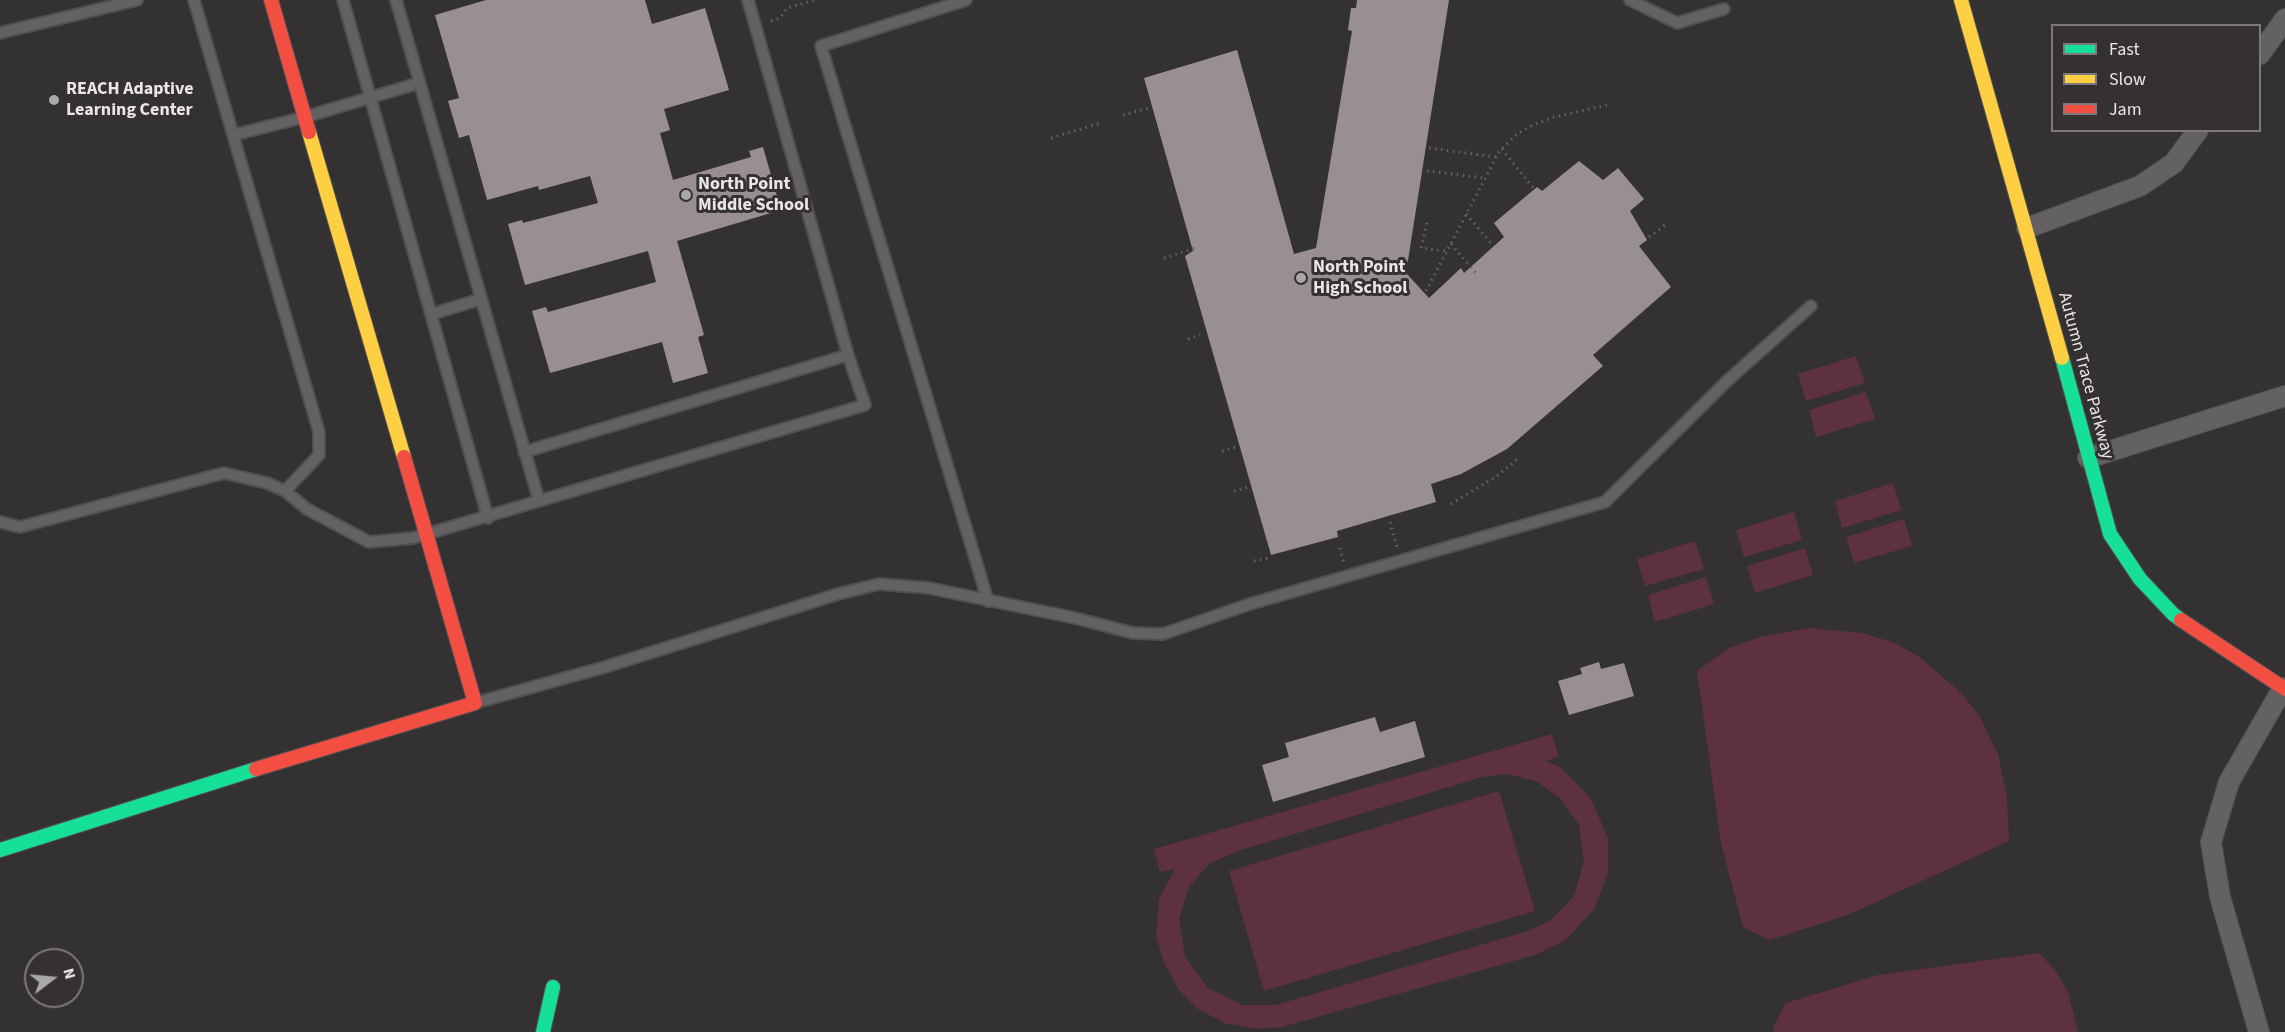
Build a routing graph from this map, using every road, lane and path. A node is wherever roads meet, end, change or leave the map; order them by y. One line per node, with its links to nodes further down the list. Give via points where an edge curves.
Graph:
1 (136, 0): 14 (lane)
2 (194, 0): 24 (lane)
3 (272, 0): 21 (street)
4 (343, 0): 17 (lane)
5 (396, 0): 16 (lane)
6 (747, 0): 49 (lane)
7 (816, 0): 12 (path, via 787,8 780,18)
8 (966, 0): 70 (lane, via 821,46)
9 (1630, 0): 11 (lane, via 1677,22)
10 (1961, 0): 35 (street, Autumn Trace Parkway)
11 (1724, 9)
12 (771, 21)
13 (2283, 28): 15 (street)
14 (0, 33)
15 (2261, 52)
16 (419, 83): 17 (lane); 44 (lane)
17 (371, 98): 21 (lane); 46 (lane)
18 (1611, 104): 27 (path, via 1531,126)
19 (1149, 108): 20 (path)
20 (1123, 115)
21 (305, 117): 24 (lane); 64 (street)
22 (1100, 123): 25 (path)
23 (2197, 132): 35 (street, via 2174,163 2140,186)
24 (233, 135): 57 (lane, via 319,432 319,455)
25 (1051, 138)
26 (1429, 148): 28 (path)
27 (1502, 149): 28 (path); 31 (path)
28 (1496, 157): 30 (path)
29 (1427, 171): 30 (path)
30 (1485, 178): 32 (path)
31 (1534, 189)
32 (1466, 214): 37 (path); 38 (path)
33 (1427, 223): 40 (path, via 1421,248)
34 (1665, 225): 36 (path)
35 (2027, 228): 55 (street, Autumn Trace Parkway)
36 (1649, 237)
37 (1491, 243)
38 (1450, 244): 40 (path); 42 (path)
39 (1195, 248): 41 (path)
40 (1446, 251): 43 (path)
41 (1164, 258)
42 (1476, 273)
43 (1426, 291)
44 (481, 299): 46 (lane); 53 (lane)
45 (1811, 306): 70 (lane, via 1727,381 1605,502 1256,603 1163,634 1133,633)
46 (432, 314): 61 (lane)
47 (1200, 335): 48 (path)
48 (1188, 339)
49 (848, 355): 53 (lane); 59 (lane, via 866,405)
50 (2285, 396): 55 (street)
51 (1236, 447): 52 (path)
52 (1222, 451)
53 (525, 452): 59 (lane)
54 (1519, 458): 60 (path)
55 (2088, 458): 71 (street, Autumn Trace Parkway, via 2110,534 2140,579 2173,614)
56 (1248, 487): 58 (path)
57 (285, 491): 62 (lane, via 224,473 20,527); 64 (lane, via 307,509 369,542)
58 (1234, 491)
59 (539, 501): 61 (lane)
60 (1451, 504)
61 (488, 518): 64 (lane)
62 (0, 522)
63 (1390, 522): 65 (path)
64 (427, 536): 72 (street)
65 (1397, 547)
66 (1340, 548): 69 (path)
67 (1268, 558): 68 (path)
68 (1254, 561)
69 (1344, 563)
70 (988, 601): 72 (lane, via 929,588 879,584)
71 (2284, 689): 76 (street, via 2229,782 2211,842 2220,897)
72 (475, 703): 73 (street)
73 (0, 850)
74 (553, 987): 75 (street)
75 (543, 1032)
76 (2259, 1032)

